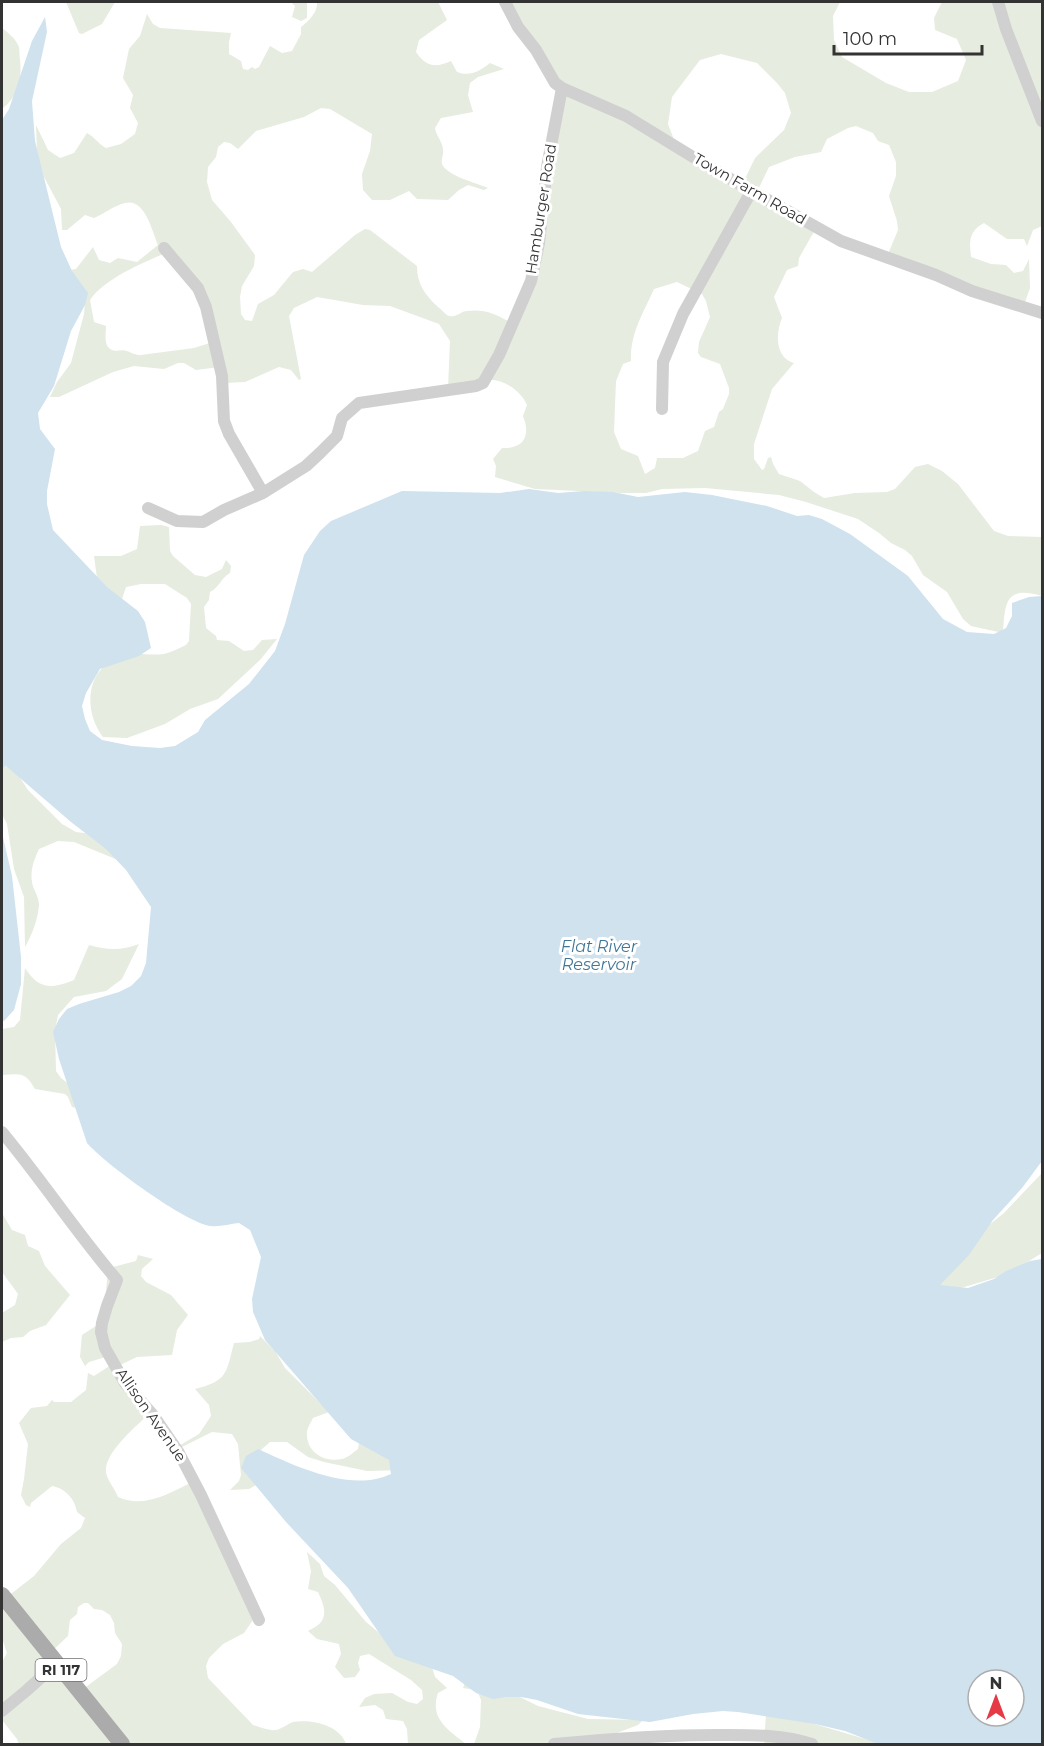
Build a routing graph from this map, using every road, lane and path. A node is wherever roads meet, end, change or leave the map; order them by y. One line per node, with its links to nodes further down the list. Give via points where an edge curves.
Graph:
1 (505, 2): 3 (street, Town Farm Road, via 555,83)
2 (998, 2): 4 (street)
3 (562, 88): 5 (street, Town Farm Road, via 627,116); 9 (street, Hamburger Road, via 531,280 500,355 483,383 359,403 342,418 337,436 320,453)
4 (1042, 121)
5 (752, 190): 7 (street, Town Farm Road, via 841,241); 8 (street, via 683,314 663,362)
6 (164, 248): 9 (street, via 198,288 206,307 222,376 224,420)
7 (1042, 313)
8 (662, 409)
9 (263, 493): 10 (street, via 203,522 177,521)
10 (148, 508)
11 (2, 1132): 13 (street, Allison Avenue, via 117,1280 102,1323 105,1348 125,1383 179,1453)
12 (2, 1595): 14 (main road, RI 117)
13 (260, 1620)
14 (56, 1664): 15 (street); 16 (main road, RI 117)
15 (2, 1711)
16 (122, 1744)
17 (554, 1744): 18 (street, via 678,1735 748,1735 792,1738)
18 (812, 1744)

